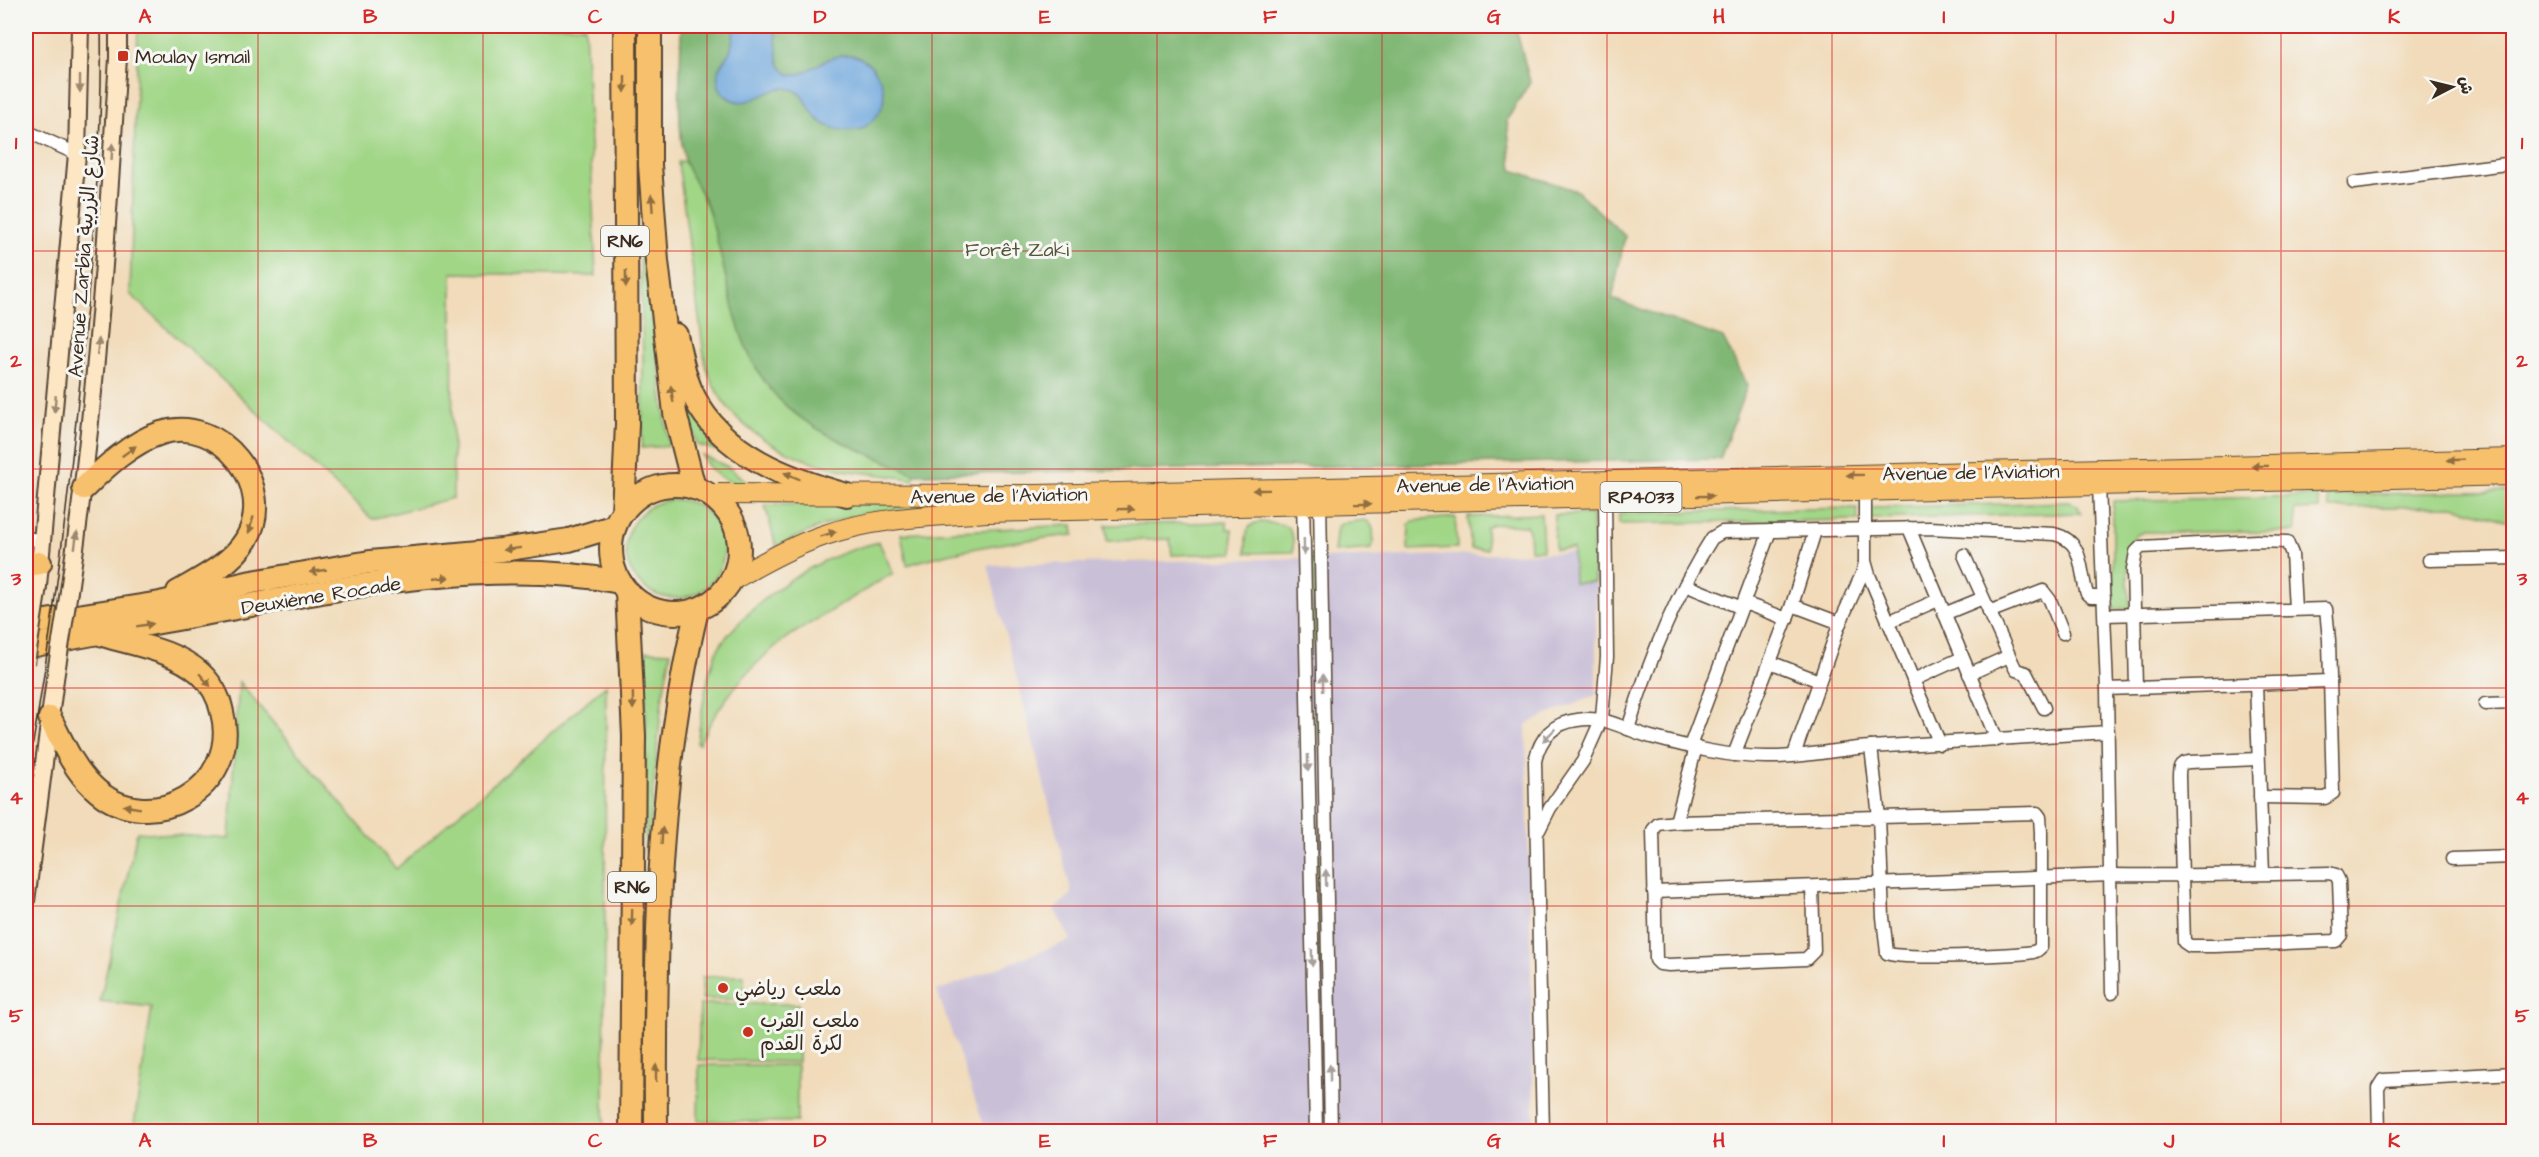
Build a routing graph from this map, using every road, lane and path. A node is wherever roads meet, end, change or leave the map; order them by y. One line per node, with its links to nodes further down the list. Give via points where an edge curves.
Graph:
1 (80, 26): 6 (main road, Avenue Zarbia شارع الزربية, one-way to 6)
2 (118, 26): 13 (main road, Avenue Zarbia شارع الزربية, one-way to 2, via 104,277)
3 (625, 26): 19 (highway, RN6, one-way to 19, via 627,424)
4 (650, 26): 9 (highway, RN6, one-way to 4, via 650,165)
5 (26, 131): 6 (street)
6 (77, 154): 26 (main road, Avenue Zarbia شارع الزربية, one-way to 26)
7 (2514, 163): 8 (street)
8 (2354, 183)
9 (657, 261): 14 (highway, RN6, one-way to 9, via 675,413); 16 (highway, one-way to 9, via 760,461 720,435 693,395)
10 (2514, 459): 17 (main road, Avenue de l'Aviation / RP4033, one-way to 17)
11 (2514, 475): 12 (main road, Avenue de l'Aviation / RP4033)
12 (2099, 484): 15 (main road, Avenue de l'Aviation / RP4033); 34 (street)
13 (84, 488): 36 (highway, one-way to 36, via 142,441 161,432 177,430 217,439 243,464 255,509 246,540 224,563); 66 (main road, Avenue Zarbia شارع الزربية, one-way to 13, bridge)
14 (702, 491): 16 (main road, Avenue de l'Aviation / RP4033); 19 (highway, via 678,485 655,488 633,500); 30 (highway, RN6, via 721,505 737,534 738,558)
15 (1865, 493): 18 (main road, Avenue de l'Aviation / RP4033, one-way to 15); 21 (street)
16 (847, 495): 17 (main road, Avenue de l'Aviation / RP4033, one-way to 16)
17 (1311, 497): 18 (main road, Avenue de l'Aviation / RP4033, one-way to 18); 30 (main road, Avenue de l'Aviation / RP4033, one-way to 17, via 799,544 878,522 988,512); 95 (street, one-way to 95); 96 (street, one-way to 17)
18 (1605, 498): 67 (street, via 1607,657)
19 (619, 519): 32 (highway, RN6, via 611,555); 36 (highway, Deuxième Rocade, one-way to 36, via 569,540 370,562)
20 (1909, 528): 21 (street); 34 (street, via 2061,535 2076,548 2087,594); 35 (street)
21 (1865, 530): 23 (street); 29 (street)
22 (1770, 531): 23 (street); 31 (street, via 1717,534); 38 (street)
23 (1815, 531): 37 (street)
24 (26, 538): 26 (street)
25 (1964, 555): 33 (street)
26 (36, 557): 55 (main road, Avenue Zarbia شارع الزربية, bridge, via 38,586)
27 (2514, 558): 28 (street)
28 (2429, 560)
29 (1865, 561): 46 (street); 47 (street)
30 (730, 581): 39 (highway, RN6, via 716,598)
31 (1685, 585): 38 (street); 68 (street, via 1662,634)
32 (623, 587): 39 (highway, RN6, via 642,605 660,612 678,614); 49 (highway, Deuxième Rocade, one-way to 32, via 333,590 504,572 572,574); 93 (highway, RN6, one-way to 93, via 634,736)
33 (1983, 597): 41 (street); 42 (street)
34 (2104, 597): 44 (street)
35 (1938, 600): 42 (street); 46 (street)
36 (160, 603): 48 (highway, Deuxième Rocade)
37 (1792, 605): 45 (street); 47 (street)
38 (1743, 606): 45 (street); 72 (street)
39 (697, 609): 94 (highway, RN6, one-way to 39, via 657,974 666,788 678,698)
40 (2295, 609): 43 (street); 43 (street, via 2289,543 2257,541 2141,547 2134,556); 59 (street, via 2327,611)
41 (1989, 612): 50 (street, via 2043,591); 52 (street)
42 (1944, 614): 53 (street)
43 (2134, 614): 44 (street); 61 (street)
44 (2104, 615): 62 (street)
45 (1787, 619): 54 (street)
46 (1888, 622): 57 (street)
47 (1840, 623): 58 (street)
48 (26, 624)
49 (95, 633): 51 (highway, Deuxième Rocade); 66 (highway, one-way to 66, via 173,656 201,674 219,700 224,718 225,748 219,765 200,788 170,805 152,809 121,805 94,788 78,771)
50 (2063, 633)
51 (26, 647)
52 (2008, 656): 56 (street); 65 (street, via 2016,670 2026,673)
53 (1962, 658): 56 (street); 57 (street)
54 (1770, 662): 58 (street); 74 (street)
55 (26, 663)
56 (1969, 674): 70 (street)
57 (1913, 680): 71 (street)
58 (1819, 681): 75 (street)
59 (2330, 681): 60 (street); 77 (street, via 2332,795)
60 (2256, 684): 61 (street); 76 (street)
61 (2136, 687): 62 (street)
62 (2107, 688): 69 (street)
63 (2514, 703): 64 (street)
64 (2485, 704)
65 (2044, 708)
66 (50, 718): 90 (main road)
67 (1602, 718): 68 (street); 80 (street, via 1583,761 1550,808); 80 (street, one-way to 80, via 1564,723 1553,729 1538,748)
68 (1628, 729): 72 (street)
69 (2108, 732): 70 (street); 84 (street)
70 (1997, 740): 71 (street)
71 (1940, 744): 73 (street)
72 (1693, 747): 74 (street); 79 (street)
73 (1872, 747): 75 (street); 78 (street)
74 (1734, 754): 75 (street, via 1769,758)
75 (1794, 755)
76 (2258, 759): 77 (street); 85 (street, via 2181,765)
77 (2260, 797): 83 (street)
78 (1879, 817): 79 (street); 86 (street, via 2037,813); 87 (street)
79 (1676, 822): 89 (street, via 1658,824 1653,830)
80 (1537, 837): 97 (street)
81 (2514, 857): 82 (street)
82 (2452, 859)
83 (2263, 873): 85 (street); 85 (street, via 2336,875 2339,940 2187,945 2183,939)
84 (2112, 875): 85 (street); 86 (street); 91 (street)
85 (2181, 876)
86 (2041, 878): 87 (street); 87 (street, via 2041,947 2032,952 1990,954 1890,955 1885,944)
87 (1881, 884): 88 (street)
88 (1812, 887): 89 (street); 89 (street, via 1811,955 1797,960 1735,963 1658,963)
89 (1654, 892)
90 (26, 901)
91 (2112, 993)
92 (2514, 1073): 98 (street, via 2383,1080 2378,1088)
93 (631, 1131)
94 (656, 1131)
95 (1316, 1131)
96 (1331, 1131)
97 (1543, 1131)
98 (2379, 1131)

